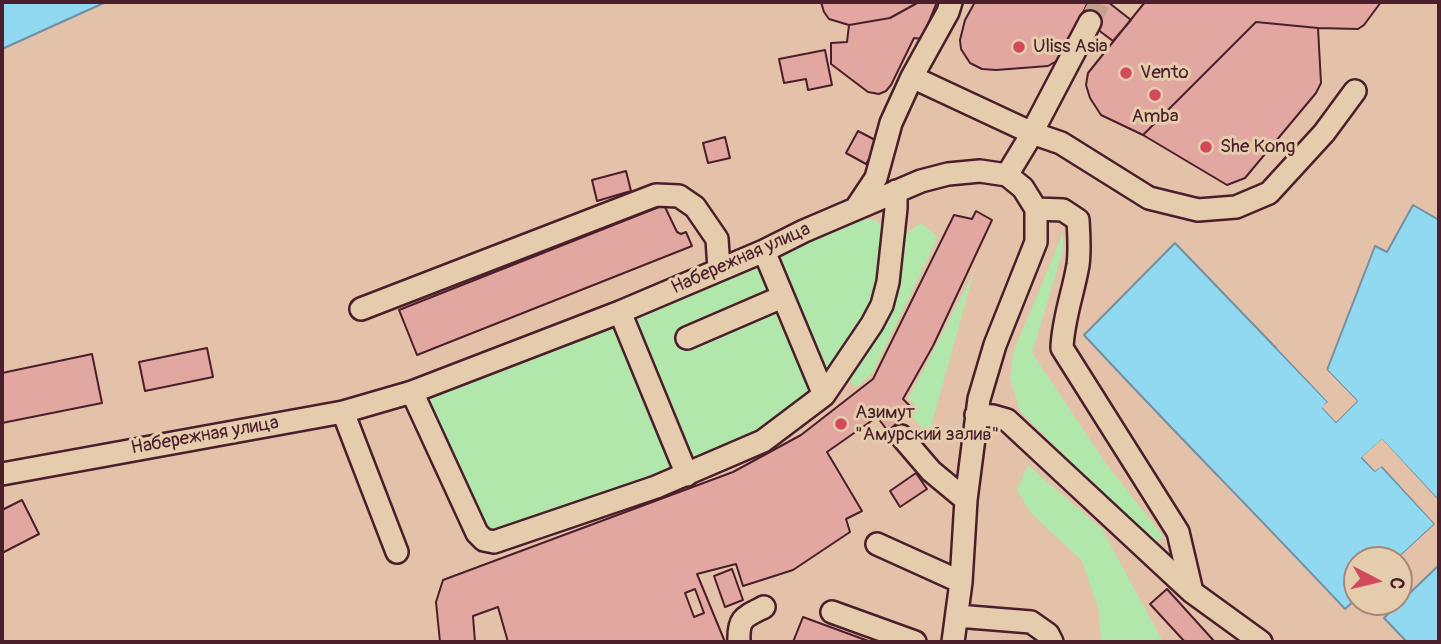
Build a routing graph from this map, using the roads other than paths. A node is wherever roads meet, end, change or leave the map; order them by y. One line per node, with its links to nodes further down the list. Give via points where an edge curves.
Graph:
1 (951, 2): 3 (street)
2 (1090, 22): 5 (street)
3 (912, 77): 5 (street); 9 (street, via 891,123 876,178)
4 (1355, 91): 5 (street, via 1269,193 1236,207 1198,210 1149,198 1061,143)
5 (1031, 133): 6 (street)
6 (1007, 175): 7 (street, Набережная улица, via 980,171 948,174); 8 (street, via 1023,188)
7 (895, 191): 9 (street, Набережная улица); 17 (street, via 882,305)
8 (1036, 209): 19 (street, via 1036,242 995,345); 27 (street, via 1063,210 1078,220 1078,267 1062,348 1178,532)
9 (855, 210): 10 (street, Набережная улица)
10 (764, 251): 11 (street, Набережная улица); 12 (street)
11 (719, 269): 13 (street, via 717,239 695,207 679,197 656,195); 14 (street, Набережная улица)
12 (782, 297): 15 (street); 17 (street)
13 (361, 309)
14 (620, 312): 16 (street, Набережная улица); 22 (street)
15 (687, 338)
16 (412, 392): 18 (street, Набережная улица); 22 (street, via 477,533 488,542)
17 (824, 395): 22 (street, via 763,441)
18 (343, 412): 21 (street, Набережная улица); 25 (street)
19 (976, 415): 23 (street); 27 (street, via 1007,421)
20 (901, 436): 23 (street, via 931,471)
21 (2, 474)
22 (687, 475)
23 (966, 500): 26 (street)
24 (877, 544): 26 (street)
25 (397, 552)
26 (961, 582): 30 (street)
27 (1192, 592): 35 (street)
28 (764, 607): 31 (street, via 743,618)
29 (832, 612): 32 (street)
30 (957, 616): 33 (street); 34 (street, via 1031,622)
31 (739, 642)
32 (915, 642)
33 (953, 642)
34 (1052, 642)
35 (1261, 642)

